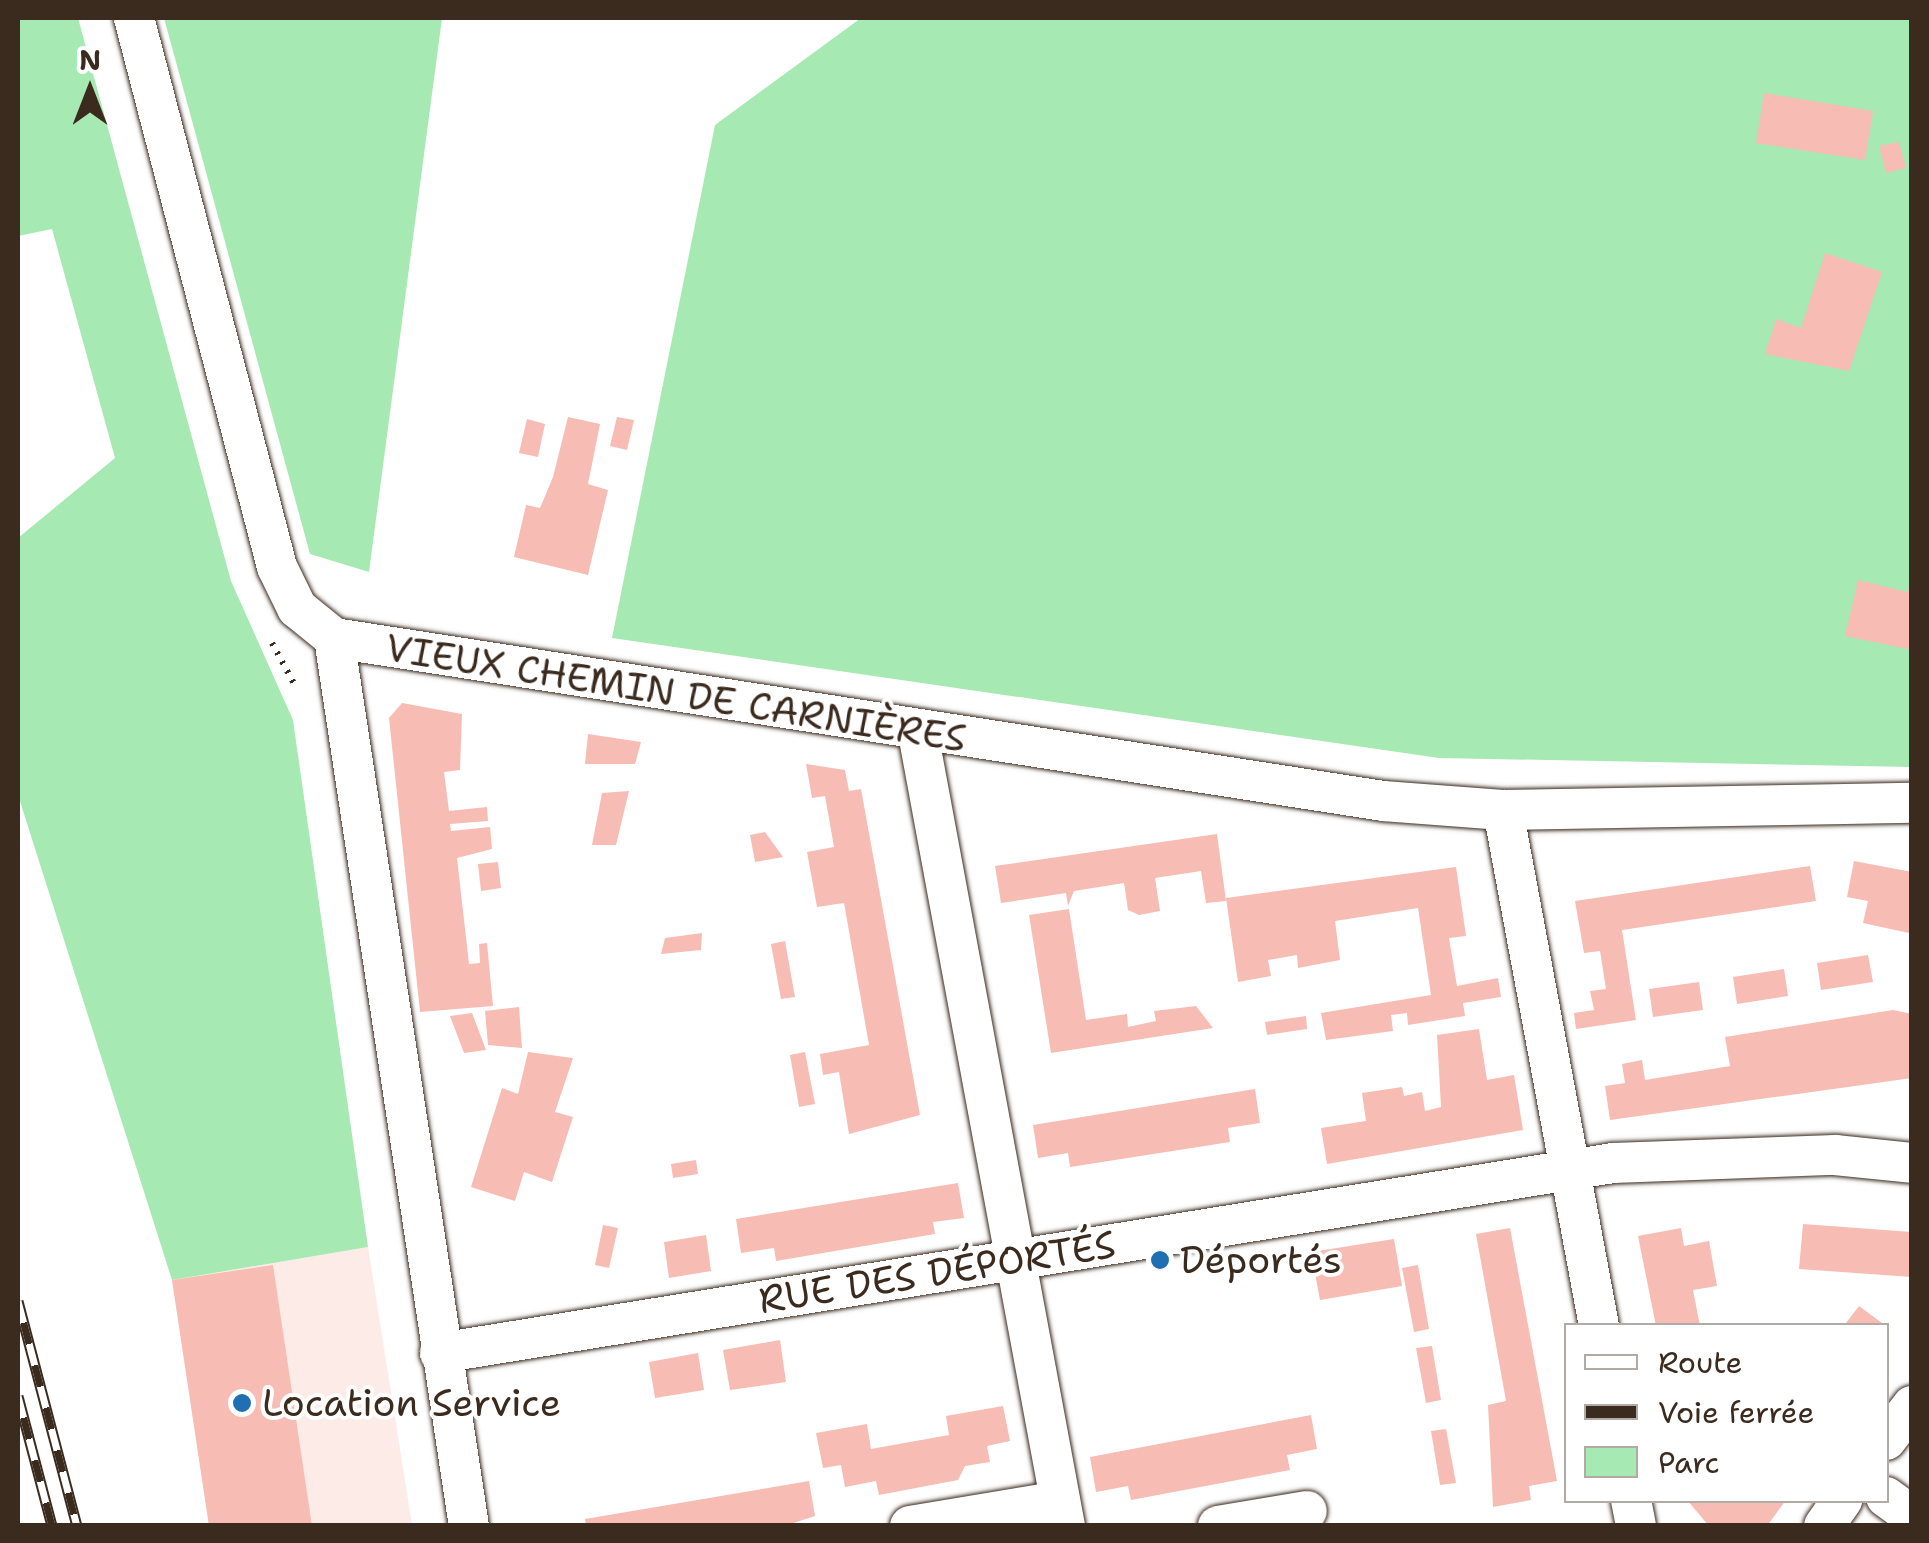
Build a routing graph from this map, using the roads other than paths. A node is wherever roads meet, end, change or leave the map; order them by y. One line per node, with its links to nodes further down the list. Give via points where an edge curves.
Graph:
1 (134, 18): 2 (street, via 277,567 297,608)
2 (334, 638): 3 (street, VIEUX CHEMIN DE CARNIÈRES); 10 (street, VIEUX CHEMIN DE CARNIÈRES)
3 (918, 733): 5 (street, VIEUX CHEMIN DE CARNIÈRES); 8 (street)
4 (1912, 803): 5 (street, VIEUX CHEMIN DE CARNIÈRES)
5 (1503, 810): 7 (street)
6 (1912, 1163): 7 (street, RUE DES DÉPORTÉS, via 1683,1156)
7 (1571, 1169): 8 (street, RUE DES DÉPORTÉS); 9 (street)
8 (1017, 1260): 10 (street, RUE DES DÉPORTÉS); 16 (street)
9 (1598, 1323)
10 (440, 1353): 18 (street, VIEUX CHEMIN DE CARNIÈRES)
11 (1912, 1406): 12 (street)
12 (1889, 1436)
13 (1889, 1499): 17 (street)
14 (1840, 1503): 21 (street)
15 (1306, 1510): 20 (street)
16 (1062, 1513): 19 (street)
17 (1912, 1516)
18 (469, 1526)
19 (910, 1526)
20 (1218, 1526)
21 (1824, 1526)

